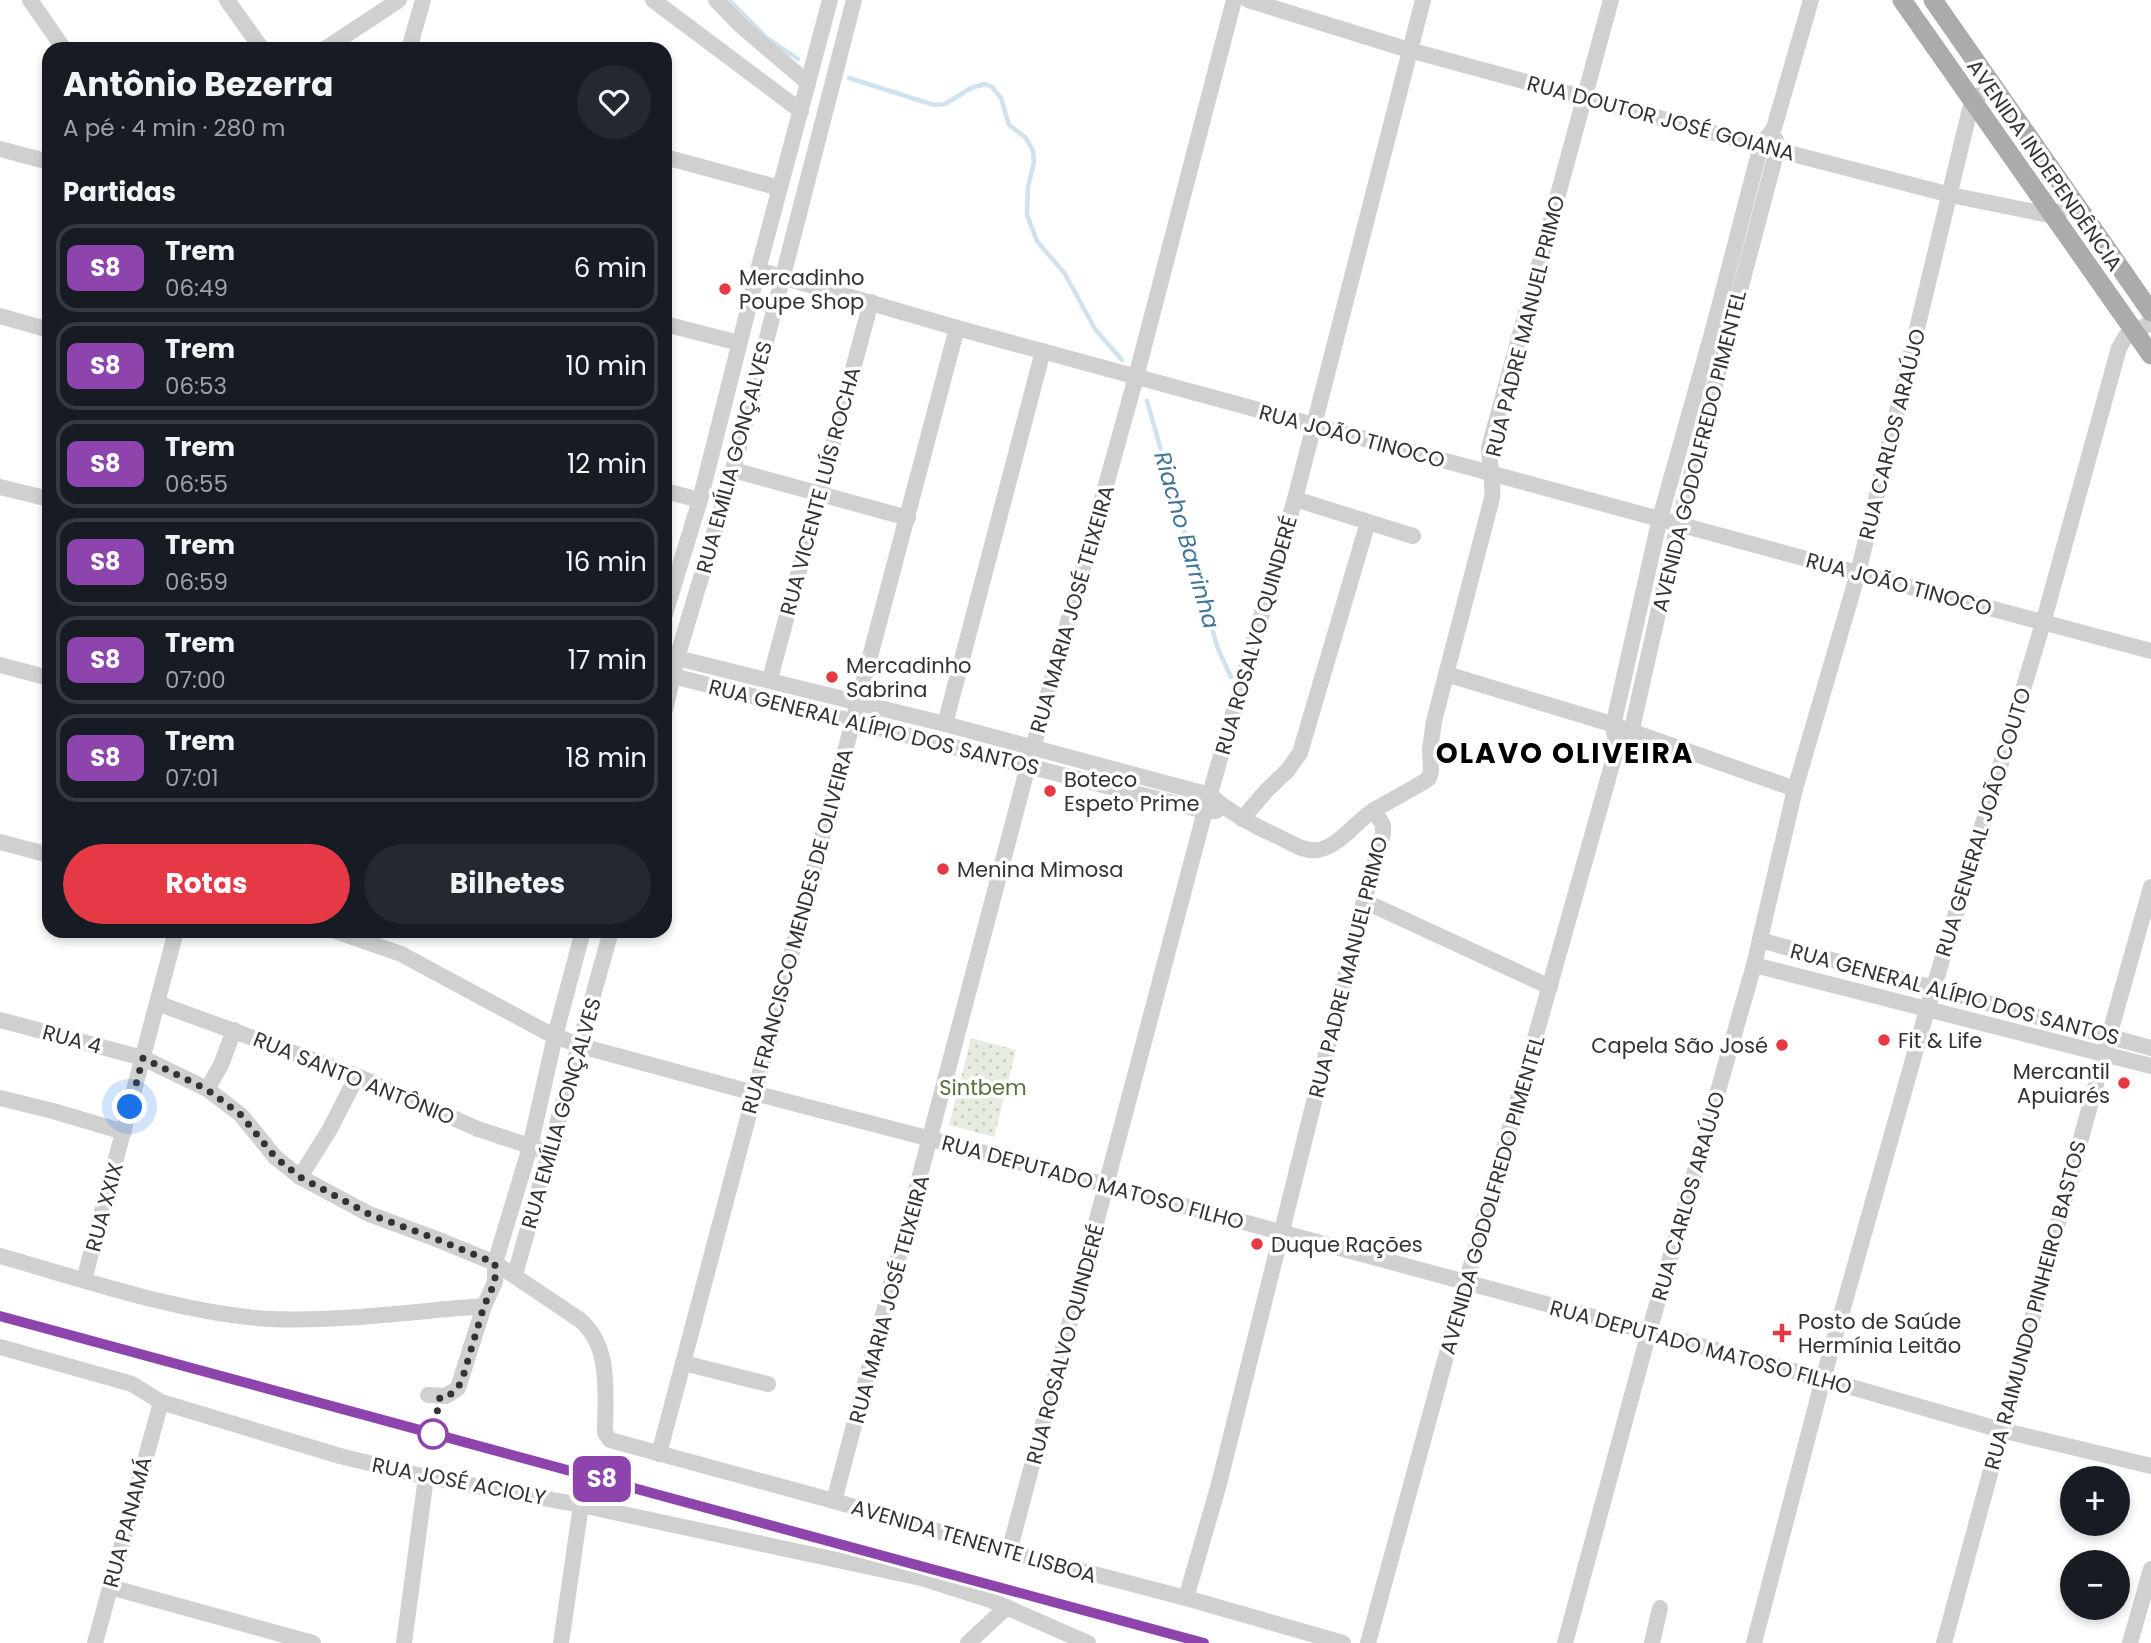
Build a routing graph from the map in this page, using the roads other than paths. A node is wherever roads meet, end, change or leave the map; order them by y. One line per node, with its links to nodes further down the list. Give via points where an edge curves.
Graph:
1 (30, 0): 16 (street)
2 (228, 0): 17 (street)
3 (399, 0): 18 (street)
4 (423, 0): 19 (street)
5 (653, 0): 25 (street)
6 (716, 0): 21 (street)
7 (831, 0): 21 (street, RUA EMÍLIA GONÇALVES)
8 (854, 0): 37 (street, RUA EMÍLIA GONÇALVES)
9 (1234, 0): 50 (street, RUA MARIA JOSÉ TEIXEIRA)
10 (1248, 0): 20 (street, RUA DOUTOR JOSÉ GOIANA)
11 (1423, 0): 20 (street, RUA ROSALVO QUINDERÉ)
12 (1611, 0): 23 (street, RUA PADRE MANUEL PRIMO)
13 (1811, 0): 26 (street)
14 (1902, 0): 24 (main road, AVENIDA INDEPENDÊNCIA)
15 (1933, 0): 22 (main road, AVENIDA INDEPENDÊNCIA)
16 (59, 42)
17 (257, 42)
18 (336, 42)
19 (411, 42)
20 (1409, 50): 23 (street, RUA DOUTOR JOSÉ GOIANA); 51 (street, RUA ROSALVO QUINDERÉ)
21 (808, 83): 25 (street, RUA EMÍLIA GONÇALVES)
22 (1993, 85): 24 (street); 34 (main road, AVENIDA INDEPENDÊNCIA)
23 (1585, 97): 27 (street, RUA DOUTOR JOSÉ GOIANA); 55 (street, RUA PADRE MANUEL PRIMO, via 1489,448)
24 (1972, 101): 33 (street, RUA CARLOS ARAÚJO); 35 (main road, AVENIDA INDEPENDÊNCIA)
25 (801, 111): 32 (street, RUA EMÍLIA GONÇALVES)
26 (1774, 128): 27 (street); 29 (street)
27 (1761, 145): 29 (street, RUA DOUTOR JOSÉ GOIANA); 42 (street, AVENIDA GODOLFREDO PIMENTEL)
28 (0, 149): 31 (street)
29 (1777, 150): 33 (street, RUA DOUTOR JOSÉ GOIANA); 46 (street, AVENIDA GODOLFREDO PIMENTEL)
30 (672, 159): 32 (street)
31 (42, 160)
32 (780, 188): 36 (street, RUA EMÍLIA GONÇALVES)
33 (1951, 195): 35 (street, RUA DOUTOR JOSÉ GOIANA); 67 (street, RUA CARLOS ARAÚJO)
34 (2073, 202): 35 (street); 39 (main road, AVENIDA INDEPENDÊNCIA)
35 (2054, 216): 43 (main road, AVENIDA INDEPENDÊNCIA)
36 (758, 270): 37 (street, RUA JOÃO TINOCO); 47 (street, RUA EMÍLIA GONÇALVES)
37 (782, 276): 38 (street, RUA JOÃO TINOCO); 53 (street, RUA EMÍLIA GONÇALVES)
38 (871, 302): 45 (street, RUA JOÃO TINOCO); 58 (street, RUA VICENTE LUÍS ROCHA)
39 (2151, 312)
40 (0, 316): 44 (street)
41 (672, 326): 47 (street)
42 (1714, 326): 46 (street); 63 (street, AVENIDA GODOLFREDO PIMENTEL)
43 (2142, 327): 49 (main road, AVENIDA INDEPENDÊNCIA); 69 (street, RUA GENERAL JOÃO COUTO, via 2126,336 2119,348)
44 (42, 328)
45 (957, 328): 48 (street, RUA JOÃO TINOCO); 62 (street, RUA FRANCISCO MENDES DE OLIVEIRA)
46 (1730, 331): 65 (street, AVENIDA GODOLFREDO PIMENTEL)
47 (739, 343): 52 (street, RUA EMÍLIA GONÇALVES)
48 (1044, 351): 50 (street, RUA JOÃO TINOCO); 80 (street)
49 (2151, 355)
50 (1136, 377): 51 (street, RUA JOÃO TINOCO); 82 (street, RUA MARIA JOSÉ TEIXEIRA)
51 (1314, 425): 55 (street, RUA JOÃO TINOCO); 60 (street, RUA ROSALVO QUINDERÉ)
52 (716, 438): 53 (street); 61 (street, RUA EMÍLIA GONÇALVES)
53 (739, 444): 54 (street, RUA EMÍLIA GONÇALVES)
54 (733, 470): 58 (street); 71 (street, RUA EMÍLIA GONÇALVES)
55 (1490, 474): 63 (street, RUA JOÃO TINOCO); 74 (street, RUA PADRE MANUEL PRIMO, via 1492,498)
56 (0, 487): 59 (street)
57 (672, 494): 61 (street)
58 (820, 494): 62 (street); 77 (street, RUA VICENTE LUÍS ROCHA)
59 (42, 497)
60 (1295, 499): 64 (street); 85 (street, RUA ROSALVO QUINDERÉ)
61 (700, 500): 68 (street, RUA EMÍLIA GONÇALVES)
62 (908, 518): 78 (street, RUA FRANCISCO MENDES DE OLIVEIRA)
63 (1660, 518): 65 (street, RUA JOÃO TINOCO); 81 (street, AVENIDA GODOLFREDO PIMENTEL)
64 (1368, 522): 66 (street); 88 (street, via 1300,754 1267,790)
65 (1678, 524): 67 (street, RUA JOÃO TINOCO); 81 (street, AVENIDA GODOLFREDO PIMENTEL)
66 (1413, 537)
67 (1858, 573): 69 (street, RUA JOÃO TINOCO); 84 (street, RUA CARLOS ARAÚJO)
68 (672, 591)
69 (2043, 622): 70 (street, RUA JOÃO TINOCO); 100 (street, RUA GENERAL JOÃO COUTO)
70 (2151, 651)
71 (672, 654)
72 (672, 657): 77 (street, RUA GENERAL ALÍPIO DOS SANTOS)
73 (0, 665): 75 (street)
74 (1447, 674): 81 (street); 86 (street, RUA PADRE MANUEL PRIMO, via 1431,736 1429,778)
75 (42, 676)
76 (672, 676): 79 (street, RUA GENERAL ALÍPIO DOS SANTOS)
77 (770, 680): 78 (street, RUA GENERAL ALÍPIO DOS SANTOS)
78 (857, 702): 79 (street, RUA FRANCISCO MENDES DE OLIVEIRA); 80 (street, RUA GENERAL ALÍPIO DOS SANTOS)
79 (852, 721): 83 (street, RUA GENERAL ALÍPIO DOS SANTOS); 114 (street, RUA FRANCISCO MENDES DE OLIVEIRA)
80 (945, 724): 82 (street, RUA GENERAL ALÍPIO DOS SANTOS)
81 (1622, 729): 84 (street); 99 (street, AVENIDA GODOLFREDO PIMENTEL)
82 (1033, 748): 83 (street, RUA MARIA JOSÉ TEIXEIRA); 85 (street, RUA GENERAL ALÍPIO DOS SANTOS)
83 (1028, 766): 87 (street, RUA GENERAL ALÍPIO DOS SANTOS); 117 (street, RUA MARIA JOSÉ TEIXEIRA)
84 (1795, 789): 97 (street, RUA CARLOS ARAÚJO)
85 (1210, 794): 87 (street, RUA ROSALVO QUINDERÉ); 88 (street)
86 (1374, 810): 88 (street, via 1340,838 1316,850 1291,844); 92 (street, RUA PADRE MANUEL PRIMO, via 1383,834)
87 (1205, 811): 88 (street, RUA GENERAL ALÍPIO DOS SANTOS); 121 (street, RUA ROSALVO QUINDERÉ)
88 (1235, 815)
89 (0, 842): 90 (street)
90 (42, 853)
91 (2151, 887): 106 (street, RUA RAIMUNDO PINHEIRO BASTOS)
92 (1364, 901): 99 (street); 122 (street, RUA PADRE MANUEL PRIMO)
93 (174, 938): 101 (street, RUA XXIX)
94 (355, 938): 105 (street, RUA DEPUTADO MATOSO FILHO, via 401,954)
95 (581, 938): 105 (street, RUA EMÍLIA GONÇALVES)
96 (609, 938): 107 (street, RUA EMÍLIA GONÇALVES)
97 (1760, 940): 98 (street, RUA CARLOS ARAÚJO); 100 (street, RUA GENERAL ALÍPIO DOS SANTOS)
98 (1754, 964): 102 (street, RUA GENERAL ALÍPIO DOS SANTOS); 130 (street, RUA CARLOS ARAÚJO)
99 (1550, 987): 128 (street, AVENIDA GODOLFREDO PIMENTEL)
100 (1933, 987): 102 (street, RUA GENERAL JOÃO COUTO); 106 (street, RUA GENERAL ALÍPIO DOS SANTOS)
101 (157, 1003): 104 (street, RUA SANTO ANTÔNIO); 110 (street, RUA XXIX)
102 (1927, 1010): 109 (street, RUA GENERAL ALÍPIO DOS SANTOS); 133 (street, RUA GENERAL JOÃO COUTO)
103 (0, 1020): 110 (street, RUA 4)
104 (234, 1030): 112 (street, RUA SANTO ANTÔNIO); 113 (street)
105 (555, 1036): 107 (street, RUA DEPUTADO MATOSO FILHO); 118 (street, RUA EMÍLIA GONÇALVES)
106 (2109, 1036): 108 (street, RUA GENERAL ALÍPIO DOS SANTOS); 109 (street, RUA RAIMUNDO PINHEIRO BASTOS)
107 (581, 1046): 114 (street, RUA DEPUTADO MATOSO FILHO); 119 (street, RUA EMÍLIA GONÇALVES)
108 (2151, 1048)
109 (2104, 1054): 111 (street, RUA GENERAL ALÍPIO DOS SANTOS); 137 (street, RUA RAIMUNDO PINHEIRO BASTOS)
110 (143, 1058): 113 (street, RUA 4); 116 (street, RUA XXIX)
111 (2151, 1066)
112 (357, 1076): 118 (street, RUA SANTO ANTÔNIO); 120 (street)
113 (206, 1089): 120 (street, RUA 4, via 241,1115 275,1157)
114 (754, 1093): 117 (street, RUA DEPUTADO MATOSO FILHO); 132 (street, RUA FRANCISCO MENDES DE OLIVEIRA)
115 (0, 1098): 116 (street)
116 (124, 1132): 126 (street, RUA XXIX)
117 (931, 1139): 121 (street, RUA DEPUTADO MATOSO FILHO); 142 (street, RUA MARIA JOSÉ TEIXEIRA)
118 (530, 1147): 119 (street, RUA SANTO ANTÔNIO); 124 (street, RUA EMÍLIA GONÇALVES)
119 (551, 1153): 125 (street, RUA EMÍLIA GONÇALVES)
120 (300, 1177): 124 (street, RUA 4, via 369,1214)
121 (1107, 1185): 122 (street, RUA DEPUTADO MATOSO FILHO); 144 (street, RUA ROSALVO QUINDERÉ)
122 (1283, 1232): 128 (street, RUA DEPUTADO MATOSO FILHO); 147 (street, RUA PADRE MANUEL PRIMO)
123 (0, 1256): 126 (street)
124 (495, 1263): 125 (street, RUA 4); 127 (street, RUA EMÍLIA GONÇALVES)
125 (515, 1275): 127 (street); 138 (street, RUA 4, via 589,1327 605,1367)
126 (84, 1280): 129 (street, via 217,1313 270,1319)
127 (495, 1282): 129 (street, RUA EMÍLIA GONÇALVES)
128 (1466, 1283): 130 (street, RUA DEPUTADO MATOSO FILHO); 157 (street, AVENIDA GODOLFREDO PIMENTEL)
129 (484, 1306): 135 (street, RUA EMÍLIA GONÇALVES, via 458,1388 446,1396)
130 (1649, 1332): 133 (street, RUA DEPUTADO MATOSO FILHO); 158 (street, RUA CARLOS ARAÚJO)
131 (0, 1347): 136 (street, RUA JOSÉ ACIOLY, via 132,1384)
132 (683, 1363): 134 (street); 139 (street, RUA FRANCISCO MENDES DE OLIVEIRA)
133 (1823, 1379): 137 (street, RUA DEPUTADO MATOSO FILHO); 160 (street, RUA GENERAL JOÃO COUTO)
134 (768, 1384)
135 (428, 1395)
136 (161, 1402): 141 (street, RUA JOSÉ ACIOLY); 146 (street, RUA PANAMÁ)
137 (2001, 1430): 140 (street, RUA DEPUTADO MATOSO FILHO); 161 (street, RUA RAIMUNDO PINHEIRO BASTOS)
138 (607, 1437): 139 (street, AVENIDA TENENTE LISBOA)
139 (659, 1454): 142 (street, AVENIDA TENENTE LISBOA)
140 (2151, 1466)
141 (426, 1478): 143 (street, RUA JOSÉ ACIOLY); 152 (street)
142 (834, 1501): 144 (street, AVENIDA TENENTE LISBOA)
143 (581, 1505): 148 (street, RUA JOSÉ ACIOLY, via 878,1567); 153 (street)
144 (1009, 1552): 147 (street, AVENIDA TENENTE LISBOA)
145 (2151, 1569): 162 (street)
146 (110, 1587): 150 (street, RUA PANAMÁ); 151 (street)
147 (1186, 1598): 156 (street, AVENIDA TENENTE LISBOA)
148 (1007, 1607): 154 (street); 155 (street, RUA JOSÉ ACIOLY)
149 (1660, 1608): 159 (street)
150 (95, 1643)
151 (313, 1643)
152 (404, 1643)
153 (561, 1643)
154 (968, 1643)
155 (1088, 1643)
156 (1343, 1643)
157 (1368, 1643)
158 (1565, 1643)
159 (1652, 1643)
160 (1754, 1643)
161 (1944, 1643)
162 (2130, 1643)

